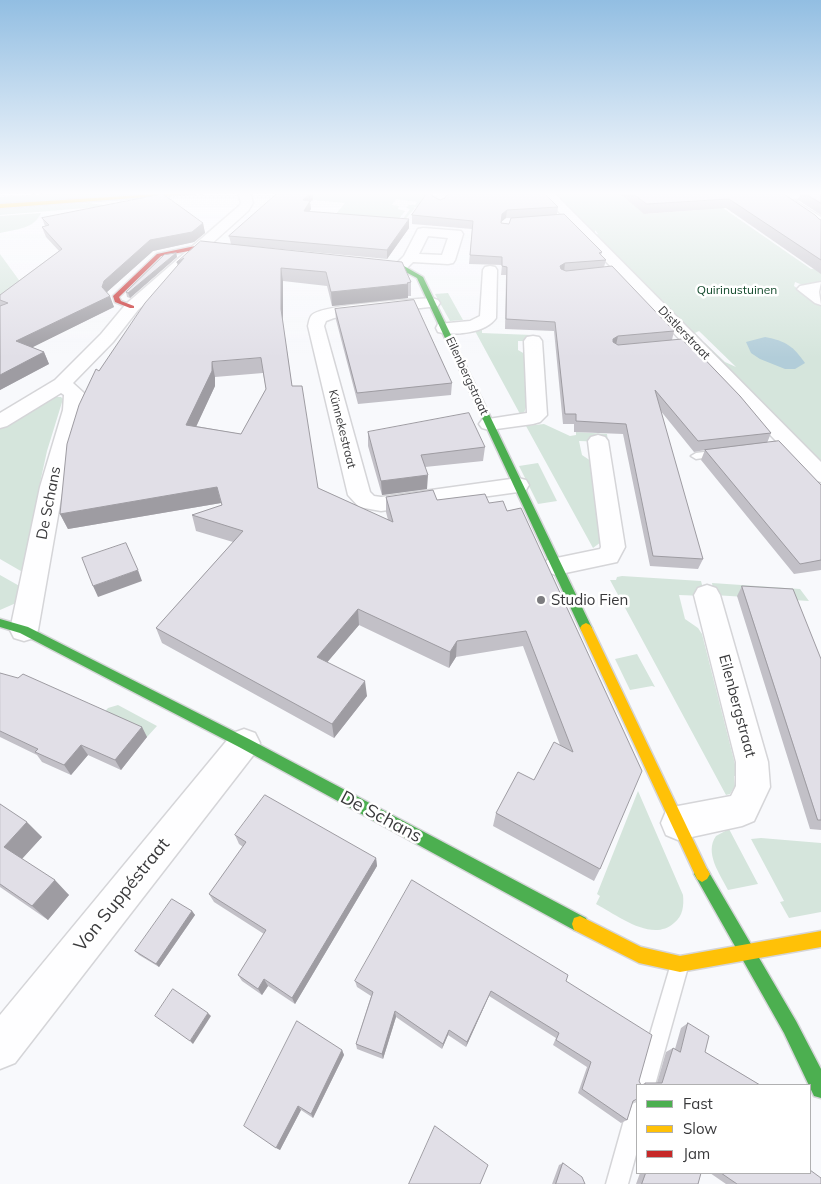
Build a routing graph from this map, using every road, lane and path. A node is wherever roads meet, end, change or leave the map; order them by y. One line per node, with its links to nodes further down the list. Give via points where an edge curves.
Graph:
1 (198, 247): 11 (street, via 159,255 115,297 118,302)
2 (200, 247): 11 (street)
3 (203, 247): 5 (street)
4 (596, 247): 20 (street, Distlerstraat, via 787,445)
5 (243, 251)
6 (354, 262): 10 (street, Eilenbergstraat, via 405,262 420,277)
7 (490, 270): 12 (street, Eilenbergstraat, via 488,318 474,326)
8 (821, 287): 9 (street, via 805,289)
9 (821, 300)
10 (432, 303): 12 (street, Eilenbergstraat); 21 (street, Künnekestraat, via 331,313 318,318 316,326 359,494 367,502 381,504)
11 (132, 307): 14 (street)
12 (444, 328): 16 (street, Eilenbergstraat)
13 (534, 341): 16 (street, Eilenbergstraat, via 537,415)
14 (62, 384): 15 (street); 25 (street, De Schans, via 74,393 75,404 55,469)
15 (0, 422)
16 (489, 424): 21 (street, Eilenbergstraat)
17 (598, 441): 22 (street, via 613,547 608,556)
18 (734, 452): 19 (lane)
19 (696, 456)
20 (821, 475)
21 (518, 485): 22 (street, Eilenbergstraat)
22 (556, 566): 27 (street, Eilenbergstraat)
23 (707, 595): 27 (street, Eilenbergstraat, via 752,762 753,787 742,810)
24 (0, 623): 25 (street, De Schans)
25 (24, 630): 26 (street, De Schans)
26 (244, 743): 30 (street, De Schans, via 639,955); 31 (street, Von Suppéstraat)
27 (678, 823): 29 (street, Eilenbergstraat, via 702,875)
28 (821, 939): 29 (street)
29 (748, 953): 30 (street, De Schans); 33 (street, Eilenbergstraat)
30 (680, 964): 32 (lane)
31 (0, 1048)
32 (645, 1084)
33 (821, 1090)
34 (636, 1117): 35 (lane)
35 (617, 1184)

